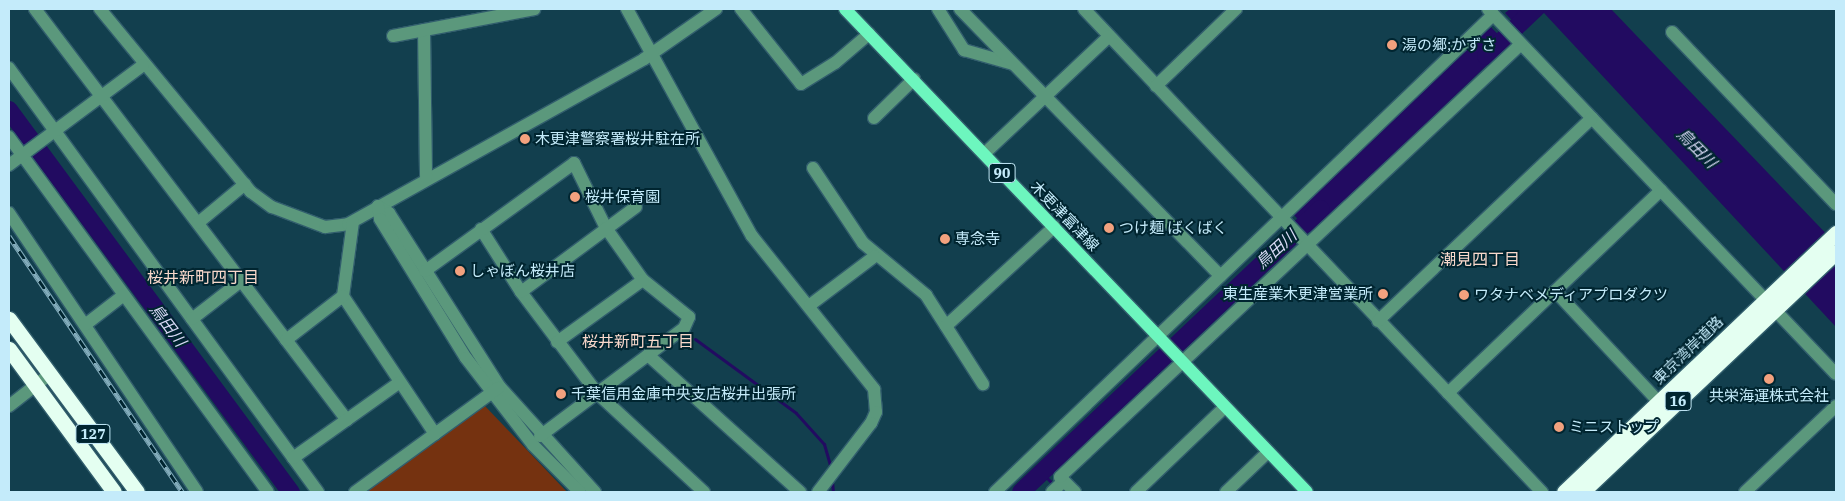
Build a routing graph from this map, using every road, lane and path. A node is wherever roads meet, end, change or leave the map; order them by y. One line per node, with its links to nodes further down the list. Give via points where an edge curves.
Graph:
1 (35, 9): 26 (street)
2 (100, 9): 21 (street)
3 (534, 9): 13 (street)
4 (627, 9): 19 (street)
5 (716, 9): 19 (street)
6 (741, 9): 15 (street, via 801,84 835,63)
7 (845, 9): 15 (main road, 木更津富津線 / 90)
8 (938, 9): 20 (street, via 964,50)
9 (960, 9): 20 (street)
10 (1084, 9): 17 (street)
11 (1236, 9): 24 (street)
12 (1493, 14): 18 (street); 42 (street)
13 (424, 30): 16 (street); 35 (street)
14 (1672, 32): 38 (street)
15 (869, 34): 23 (main road, 木更津富津線 / 90)
16 (393, 36)
17 (1109, 36): 24 (street); 25 (street)
18 (1519, 42): 28 (street); 49 (street)
19 (651, 52): 35 (street); 60 (street, via 752,236 775,269)
20 (1016, 64): 25 (street)
21 (143, 65): 26 (street); 36 (street)
22 (9, 68): 29 (street)
23 (914, 79): 27 (street); 31 (main road, 木更津富津線 / 90)
24 (1156, 86): 42 (street)
25 (1046, 95): 31 (street); 53 (street)
26 (102, 96): 29 (street); 44 (street)
27 (874, 118)
28 (1592, 118): 37 (street); 64 (street)
29 (53, 133): 32 (street); 63 (street)
30 (9, 137): 32 (street)
31 (984, 154): 45 (main road, 木更津富津線 / 90)
32 (24, 155): 33 (street); 58 (street)
33 (9, 166)
34 (813, 168): 51 (street)
35 (426, 177): 39 (street)
36 (245, 184): 43 (street, via 272,207 312,225 325,227); 44 (street)
37 (1661, 190): 56 (street); 61 (street)
38 (1836, 204)
39 (378, 206): 43 (street); 52 (street, via 389,213); 78 (street, via 380,219)
40 (636, 207): 46 (street)
41 (9, 213): 65 (street)
42 (1282, 218): 49 (street); 53 (street)
43 (352, 222): 59 (street)
44 (198, 223): 55 (street)
45 (1054, 227): 66 (street); 67 (main road, 木更津富津線 / 90)
46 (606, 228): 47 (street, via 574,163); 54 (street); 57 (street)
47 (481, 229): 52 (street); 57 (street)
48 (1836, 233): 61 (highway, 東京湾岸道路 / 16)
49 (1307, 246): 64 (street); 72 (street)
50 (1836, 252): 61 (highway, 東京湾岸道路 / 16)
51 (875, 256): 60 (street); 66 (street, via 926,295)
52 (425, 271): 78 (street)
53 (1221, 276): 67 (street)
54 (643, 280): 69 (street); 71 (street, via 689,317 684,328)
55 (241, 281): 63 (street); 68 (street)
56 (1555, 291): 80 (street); 81 (street)
57 (521, 292): 69 (street)
58 (124, 295): 65 (street); 94 (street)
59 (343, 296): 68 (street); 75 (street)
60 (810, 305): 101 (street, via 867,376 877,403 870,423)
61 (1770, 305): 74 (street); 81 (highway, 東京湾岸道路 / 16); 110 (highway, 東京湾岸道路 / 16)
62 (9, 319): 73 (highway, 127)
63 (192, 319): 89 (street)
64 (1378, 321): 80 (street)
65 (85, 325): 93 (street)
66 (946, 326): 76 (street)
67 (1158, 337): 72 (main road, 90); 102 (street)
68 (286, 340): 85 (street)
69 (557, 342): 79 (street)
70 (9, 349): 77 (highway, 127)
71 (648, 355): 79 (street); 100 (street)
72 (1183, 362): 84 (main road, 90); 90 (street, via 1060,477)
73 (50, 374): 77 (street); 92 (highway, 127)
74 (1836, 374)
75 (400, 382): 85 (street); 86 (street)
76 (984, 384)
77 (36, 385): 82 (street); 91 (highway, 127)
78 (496, 390): 86 (street); 87 (street); 97 (street, via 533,445)
79 (597, 393): 87 (street); 99 (street)
80 (1448, 393): 108 (street)
81 (1659, 402): 109 (highway, 東京湾岸道路 / 16)
82 (9, 406)
83 (1836, 406): 111 (street)
84 (1225, 407): 88 (main road, 90); 105 (street)
85 (347, 420): 89 (street)
86 (434, 434): 96 (street)
87 (540, 436): 98 (street)
88 (1268, 452): 106 (street); 107 (main road, 90)
89 (293, 458): 95 (street)
90 (1064, 480): 103 (street); 104 (street)
91 (114, 492)
92 (137, 492)
93 (198, 492)
94 (268, 492)
95 (318, 492)
96 (355, 492)
97 (580, 492)
98 (595, 492)
99 (704, 492)
100 (800, 492)
101 (818, 492)
102 (995, 492)
103 (1052, 492)
104 (1075, 492)
105 (1136, 492)
106 (1226, 492)
107 (1307, 492)
108 (1542, 492)
109 (1564, 492)
110 (1582, 492)
111 (1745, 492)

